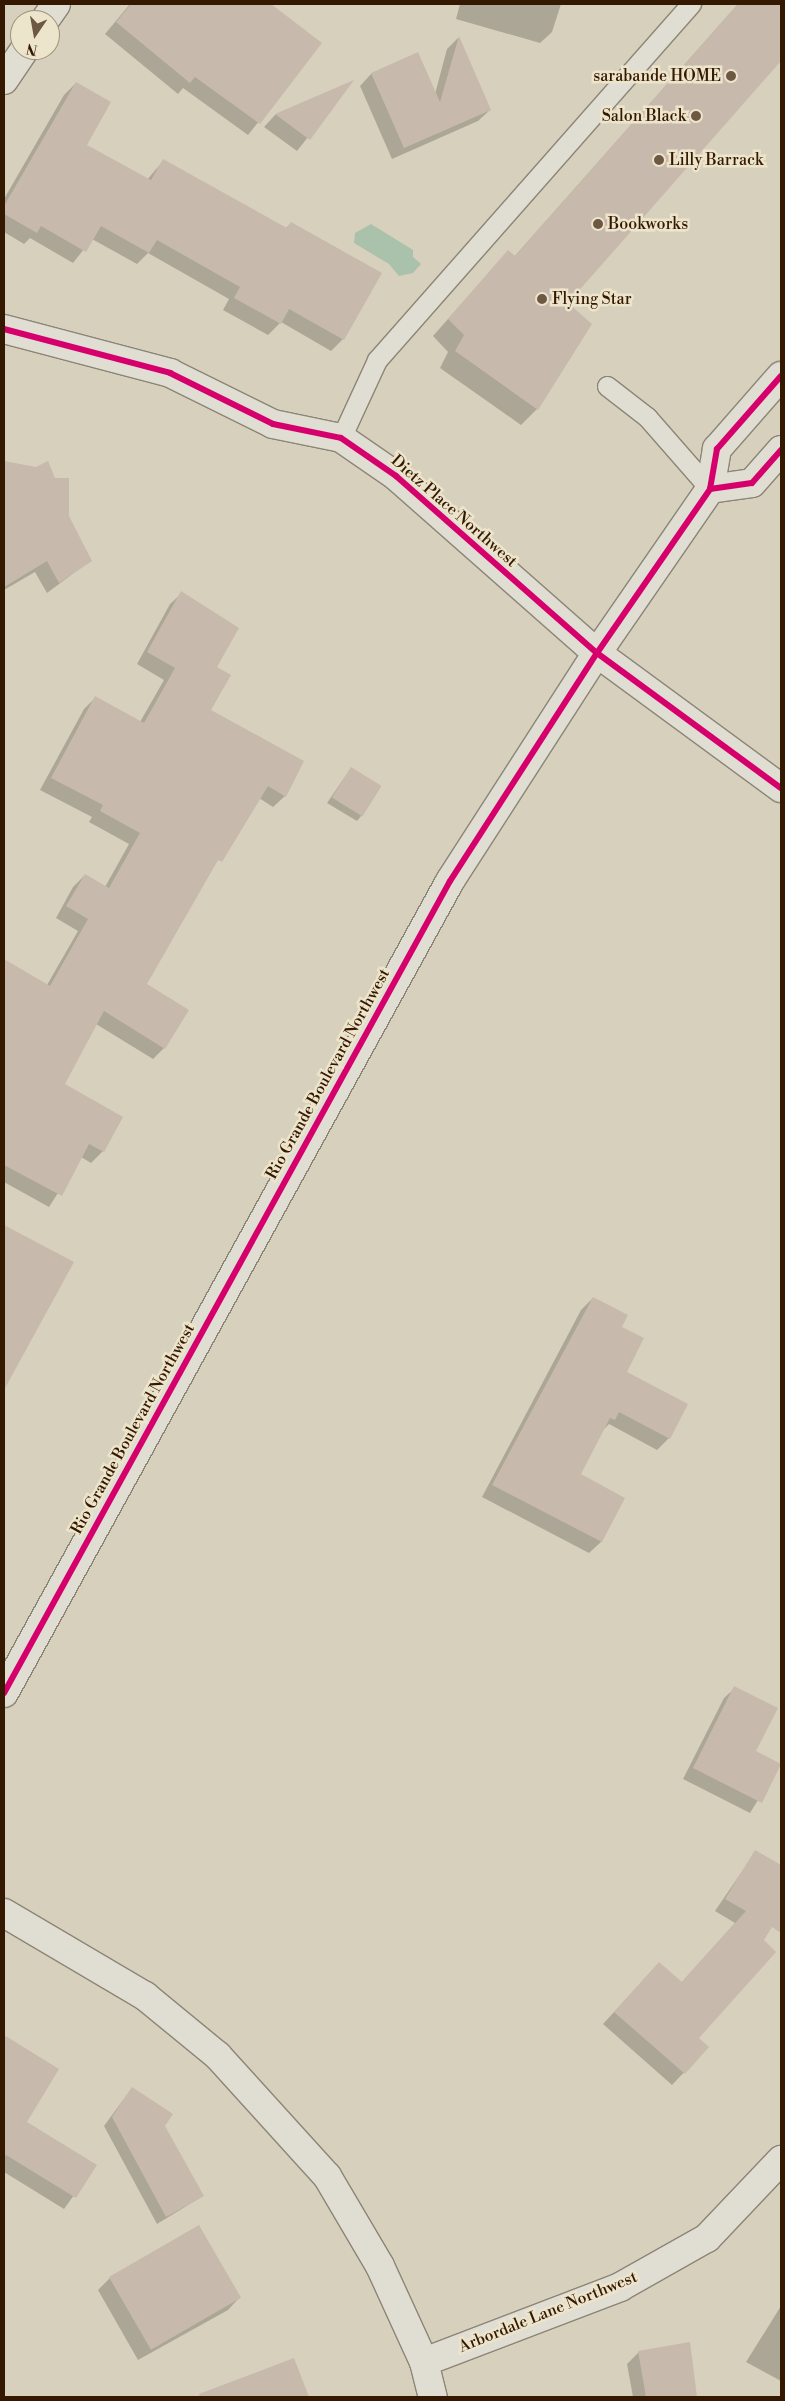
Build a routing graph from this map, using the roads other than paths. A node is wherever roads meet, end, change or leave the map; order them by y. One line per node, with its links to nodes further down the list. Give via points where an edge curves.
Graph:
1 (691, 4): 7 (lane, via 377,360)
2 (17, 60): 3 (street)
3 (4, 80)
4 (4, 329): 7 (street, Dietz Place Northwest, via 170,373 273,424)
5 (781, 376): 9 (street, Rio Grande Boulevard Northwest, via 717,449)
6 (607, 386): 9 (lane, via 647,417)
7 (341, 438): 10 (street, Dietz Place Northwest, via 396,476)
8 (781, 450): 9 (street, via 752,483)
9 (710, 489): 10 (street, Rio Grande Boulevard Northwest)
10 (597, 653): 11 (street, Dietz Place Northwest); 12 (street, Rio Grande Boulevard Northwest, via 450,881)
11 (781, 788)
12 (4, 1693)
13 (4, 1913): 15 (street, via 145,1996 218,2056 327,2176 380,2266)
14 (781, 2160): 15 (street, Arbordale Lane Northwest, via 707,2238 620,2287)
15 (424, 2362): 16 (street)
16 (433, 2397)

